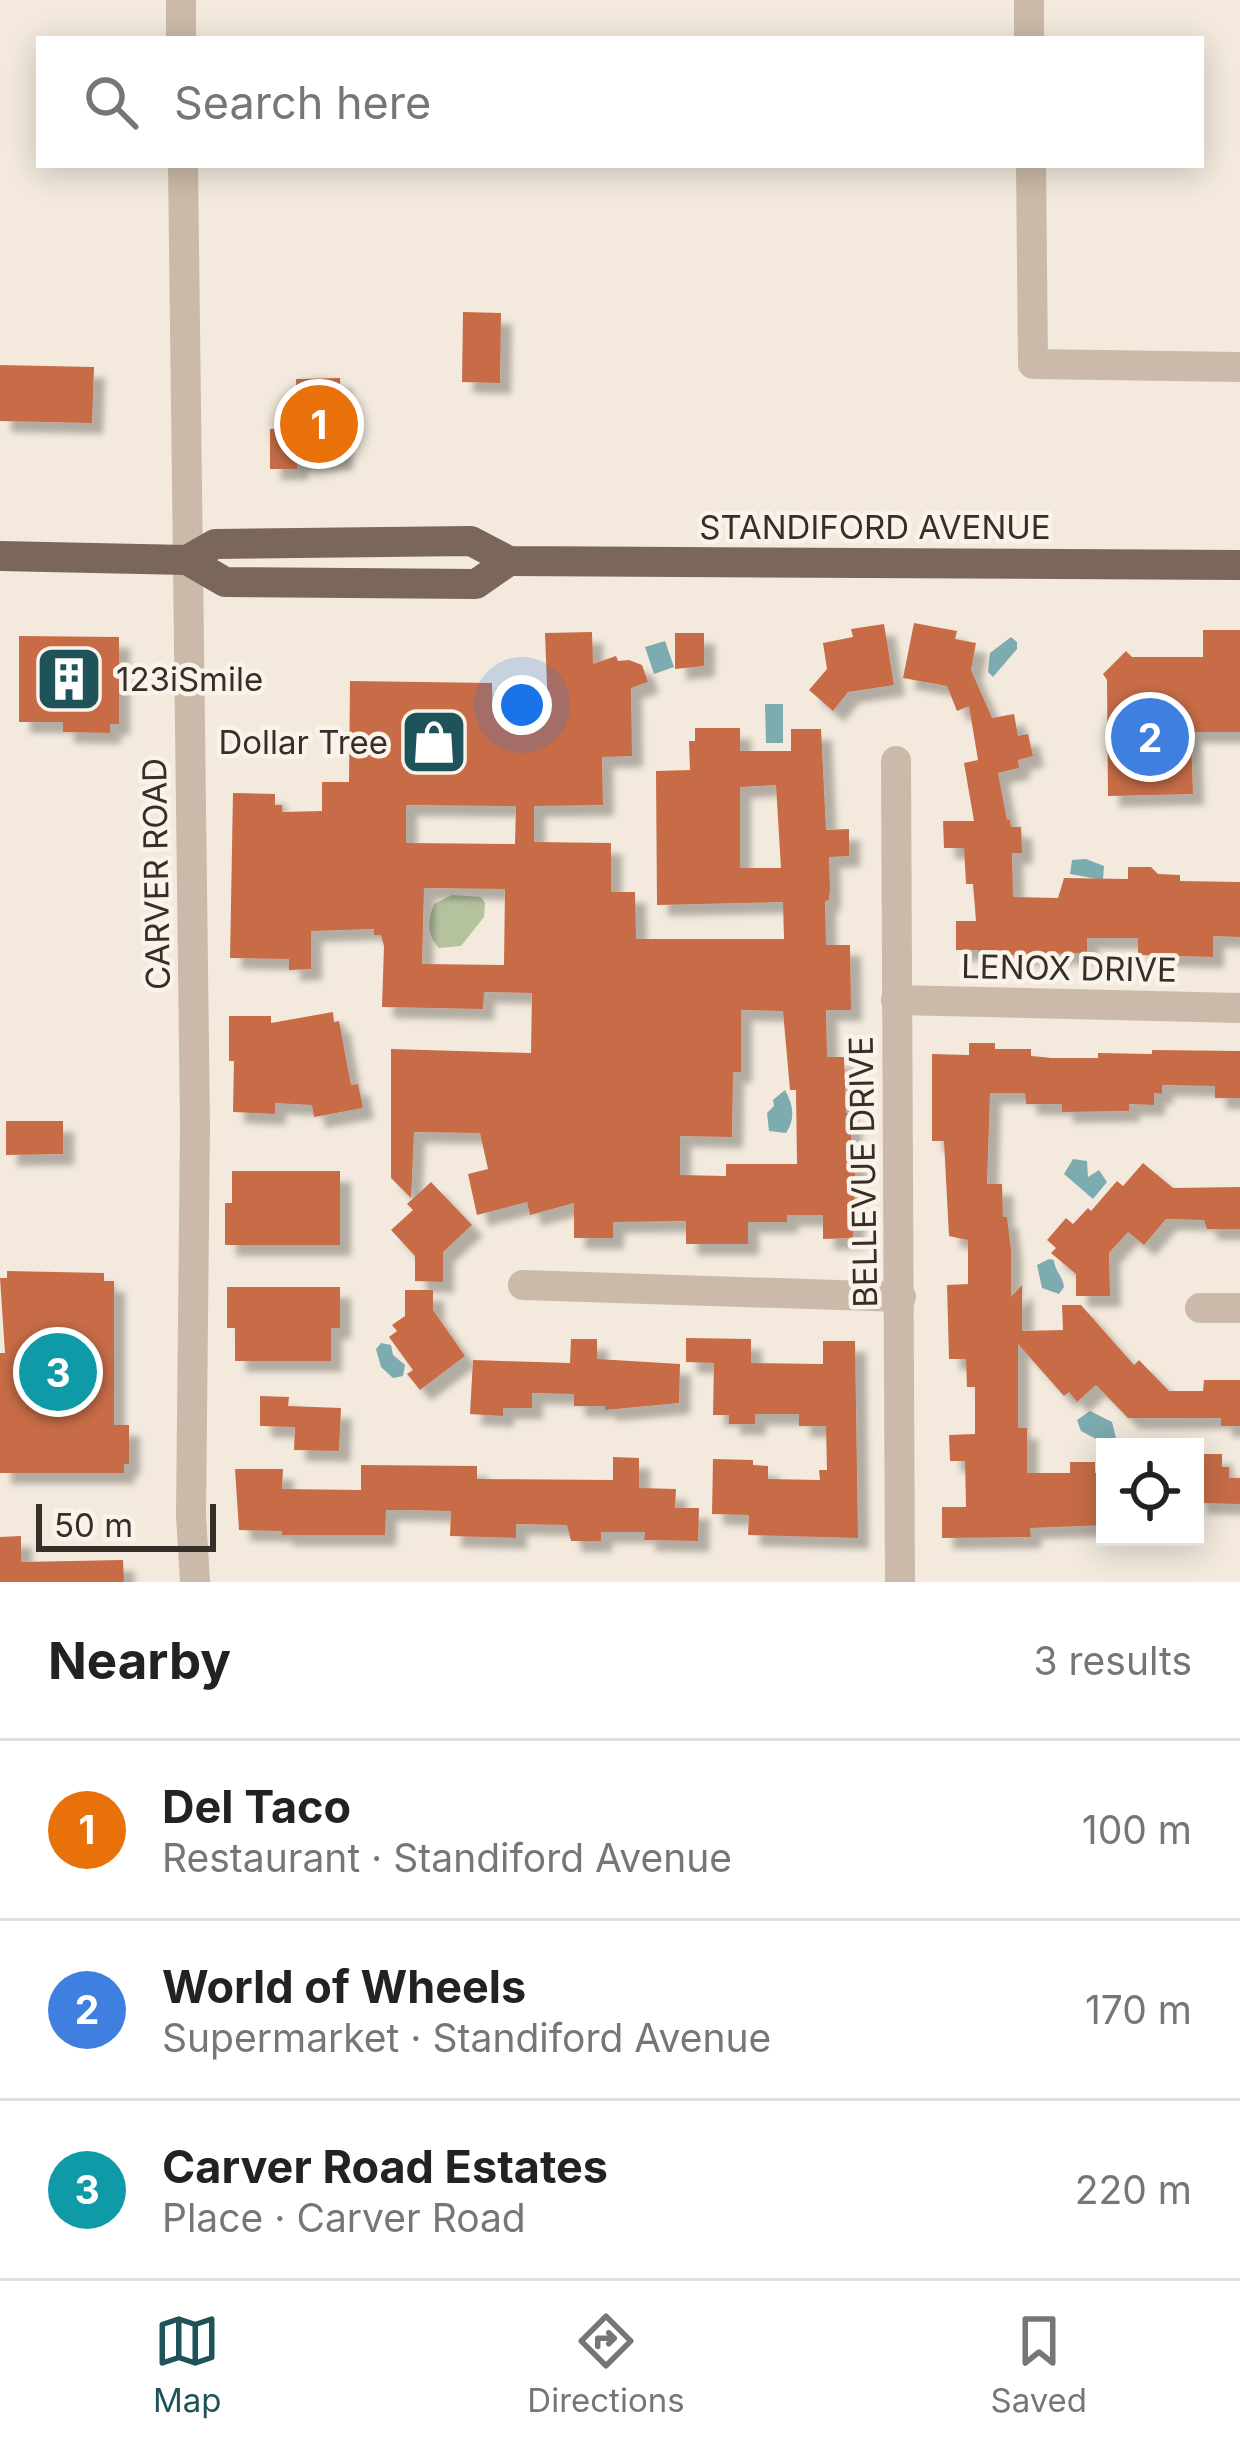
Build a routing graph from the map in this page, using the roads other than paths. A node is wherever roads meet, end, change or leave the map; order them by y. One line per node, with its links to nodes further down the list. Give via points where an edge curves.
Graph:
1 (181, 0): 3 (street)
2 (1029, 0): 4 (street)
3 (181, 36)
4 (1029, 36)
5 (183, 168): 9 (street, CARVER ROAD)
6 (1031, 168): 7 (street, via 1033,364)
7 (1240, 367)
8 (0, 556): 9 (main road, STANDIFORD AVENUE)
9 (187, 560): 10 (main road, STANDIFORD AVENUE, via 215,544 412,540 471,541); 10 (main road, STANDIFORD AVENUE, via 224,583 476,584); 19 (street, CARVER ROAD)
10 (509, 561): 11 (main road, STANDIFORD AVENUE)
11 (1240, 565)
12 (896, 761): 13 (street, BELLEVUE DRIVE)
13 (896, 1000): 14 (street, LENOX DRIVE); 16 (street, BELLEVUE DRIVE)
14 (1240, 1008)
15 (523, 1285): 16 (street)
16 (901, 1297): 20 (street, BELLEVUE DRIVE)
17 (1200, 1308): 18 (street)
18 (1240, 1308)
19 (195, 1582)
20 (900, 1582)

